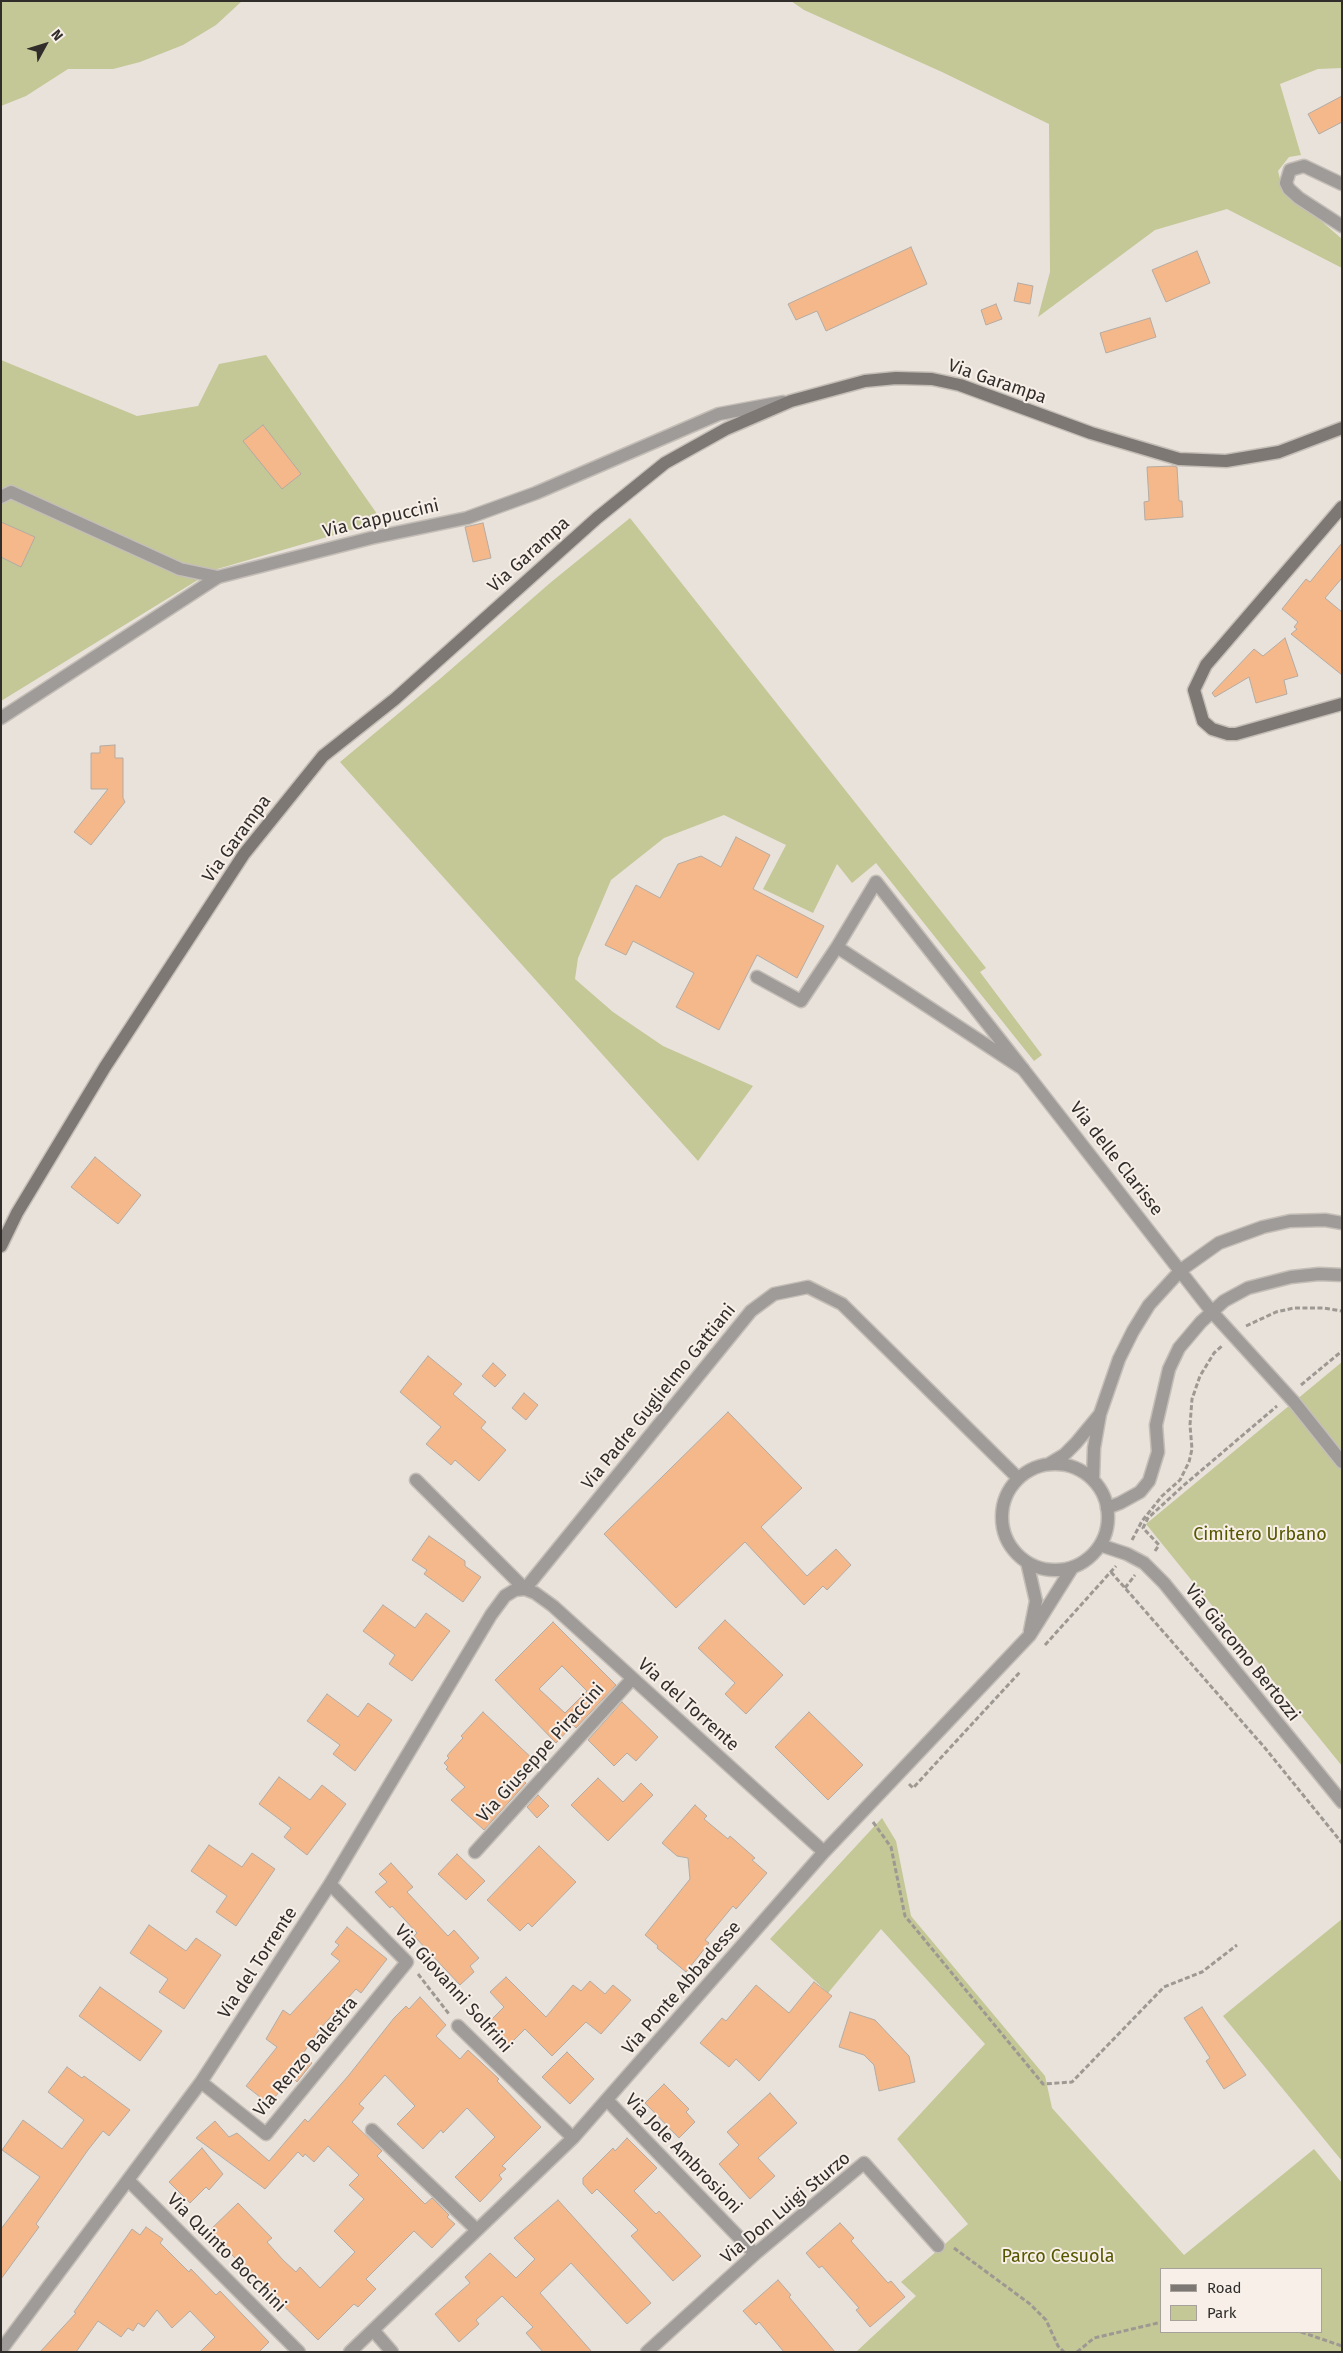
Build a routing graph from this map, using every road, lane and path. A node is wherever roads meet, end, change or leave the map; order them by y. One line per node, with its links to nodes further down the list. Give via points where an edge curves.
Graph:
1 (1342, 184): 2 (street, via 1304,166 1290,170 1286,183 1299,198)
2 (1342, 226)
3 (791, 401): 4 (street, Via Garampa, via 865,381 932,379 960,385 1091,433 1179,459 1226,461 1279,452); 7 (street, Via Cappuccini, via 719,414 536,493 467,518 371,538); 14 (street, Via Garampa, via 726,429 665,463 597,518 395,699 323,756 244,854 106,1068 17,1213)
4 (1342, 428)
5 (1, 497): 7 (street, via 11,492 180,569)
6 (1342, 507): 8 (street, via 1206,665 1194,690 1202,721 1212,729 1228,734)
7 (218, 577): 9 (street, Via Cappuccini)
8 (1342, 704)
9 (1, 718)
10 (837, 947): 11 (street, via 800,1001); 12 (street); 12 (street, Via delle Clarisse, via 876,882)
11 (757, 976)
12 (1023, 1069): 15 (street, Via delle Clarisse)
13 (1342, 1222): 15 (street, via 1290,1221 1263,1226 1219,1243)
14 (1, 1246)
15 (1182, 1270): 18 (street, Via delle Clarisse); 22 (street, via 1149,1305 1133,1331 1119,1359)
16 (1342, 1275): 18 (street, via 1320,1274 1268,1282 1248,1288)
17 (1342, 1311): 19 (path, via 1294,1308 1256,1320)
18 (1212, 1312): 19 (street, Via delle Clarisse); 28 (street, via 1185,1341 1168,1369 1156,1425 1158,1452 1149,1482 1140,1492)
19 (1233, 1336): 21 (street, Via delle Clarisse); 30 (path, via 1214,1353 1200,1376 1192,1399 1189,1462 1180,1480 1142,1521)
20 (1342, 1351): 21 (path)
21 (1291, 1399): 23 (street, Via delle Clarisse); 32 (path, via 1148,1518 1143,1528 1160,1545)
22 (1100, 1414): 24 (street, via 1064,1455); 26 (street)
23 (1342, 1462)
24 (1049, 1464): 25 (street); 26 (street, via 1080,1470)
25 (1018, 1478): 31 (street, via 1006,1498 1002,1522 1014,1552); 36 (street, Via Padre Guglielmo Gattiani, via 842,1304 808,1287 774,1294 751,1311)
26 (1093, 1479): 28 (street)
27 (416, 1480): 36 (street, Via del Torrente)
28 (1107, 1508): 29 (street, via 1106,1534)
29 (1100, 1545): 30 (street, Via Giacomo Bertozzi); 33 (street, via 1083,1563)
30 (1127, 1554): 32 (street, Via Giacomo Bertozzi); 34 (path)
31 (1027, 1562): 33 (street, via 1056,1571); 37 (street, via 1036,1601)
32 (1144, 1564): 35 (path); 42 (street, Via Giacomo Bertozzi, via 1180,1602)
33 (1072, 1568): 37 (street, Via Ponte Abbadesse)
34 (1111, 1572): 35 (path); 38 (path)
35 (1125, 1588): 44 (path, via 1265,1748)
36 (525, 1589): 40 (street, Via del Torrente, via 554,1606); 47 (street, Via del Torrente, via 505,1596 491,1615)
37 (1030, 1635): 43 (street, Via Ponte Abbadesse)
38 (1039, 1652)
39 (1026, 1666): 41 (path)
40 (632, 1678): 45 (street, Via Giuseppe Piraccini); 46 (street, Via del Torrente)
41 (913, 1788)
42 (1342, 1802)
43 (865, 1809): 46 (street, Via Ponte Abbadesse); 48 (path, via 891,1847 905,1916 1044,2084 1072,2082 1164,1987 1202,1972)
44 (1342, 1843)
45 (476, 1852)
46 (824, 1852): 52 (street, Via Ponte Abbadesse)
47 (330, 1884): 49 (street, Via Giovanni Solfrini); 51 (street, Via del Torrente)
48 (1237, 1945)
49 (407, 1962): 50 (path, Via Giovanni Solfrini); 51 (street, Via Renzo Balestra, via 266,2134)
50 (458, 2026): 54 (street, Via Giovanni Solfrini)
51 (201, 2082): 55 (street, Via del Torrente)
52 (607, 2100): 54 (street, Via Ponte Abbadesse); 58 (street, Via Jole Ambrosioni)
53 (372, 2130): 56 (street)
54 (573, 2138): 56 (street, Via Ponte Abbadesse)
55 (128, 2180): 63 (street, Via del Torrente); 64 (street, Via Quinto Bocchini)
56 (477, 2230): 60 (street, Via Ponte Abbadesse)
57 (938, 2246): 58 (street, Via Don Luigi Sturzo, via 864,2163); 68 (path, via 948,2244 1030,2304 1046,2320)
58 (755, 2254): 67 (street, Via Don Luigi Sturzo)
59 (1160, 2322): 69 (path, via 1094,2338)
60 (374, 2330): 65 (street, Via Ponte Abbadesse); 66 (street)
61 (1304, 2333): 62 (path)
62 (1342, 2346)
63 (1, 2350)
64 (299, 2352)
65 (350, 2352)
66 (392, 2352)
67 (647, 2352)
68 (1064, 2352)
69 (1077, 2352)

